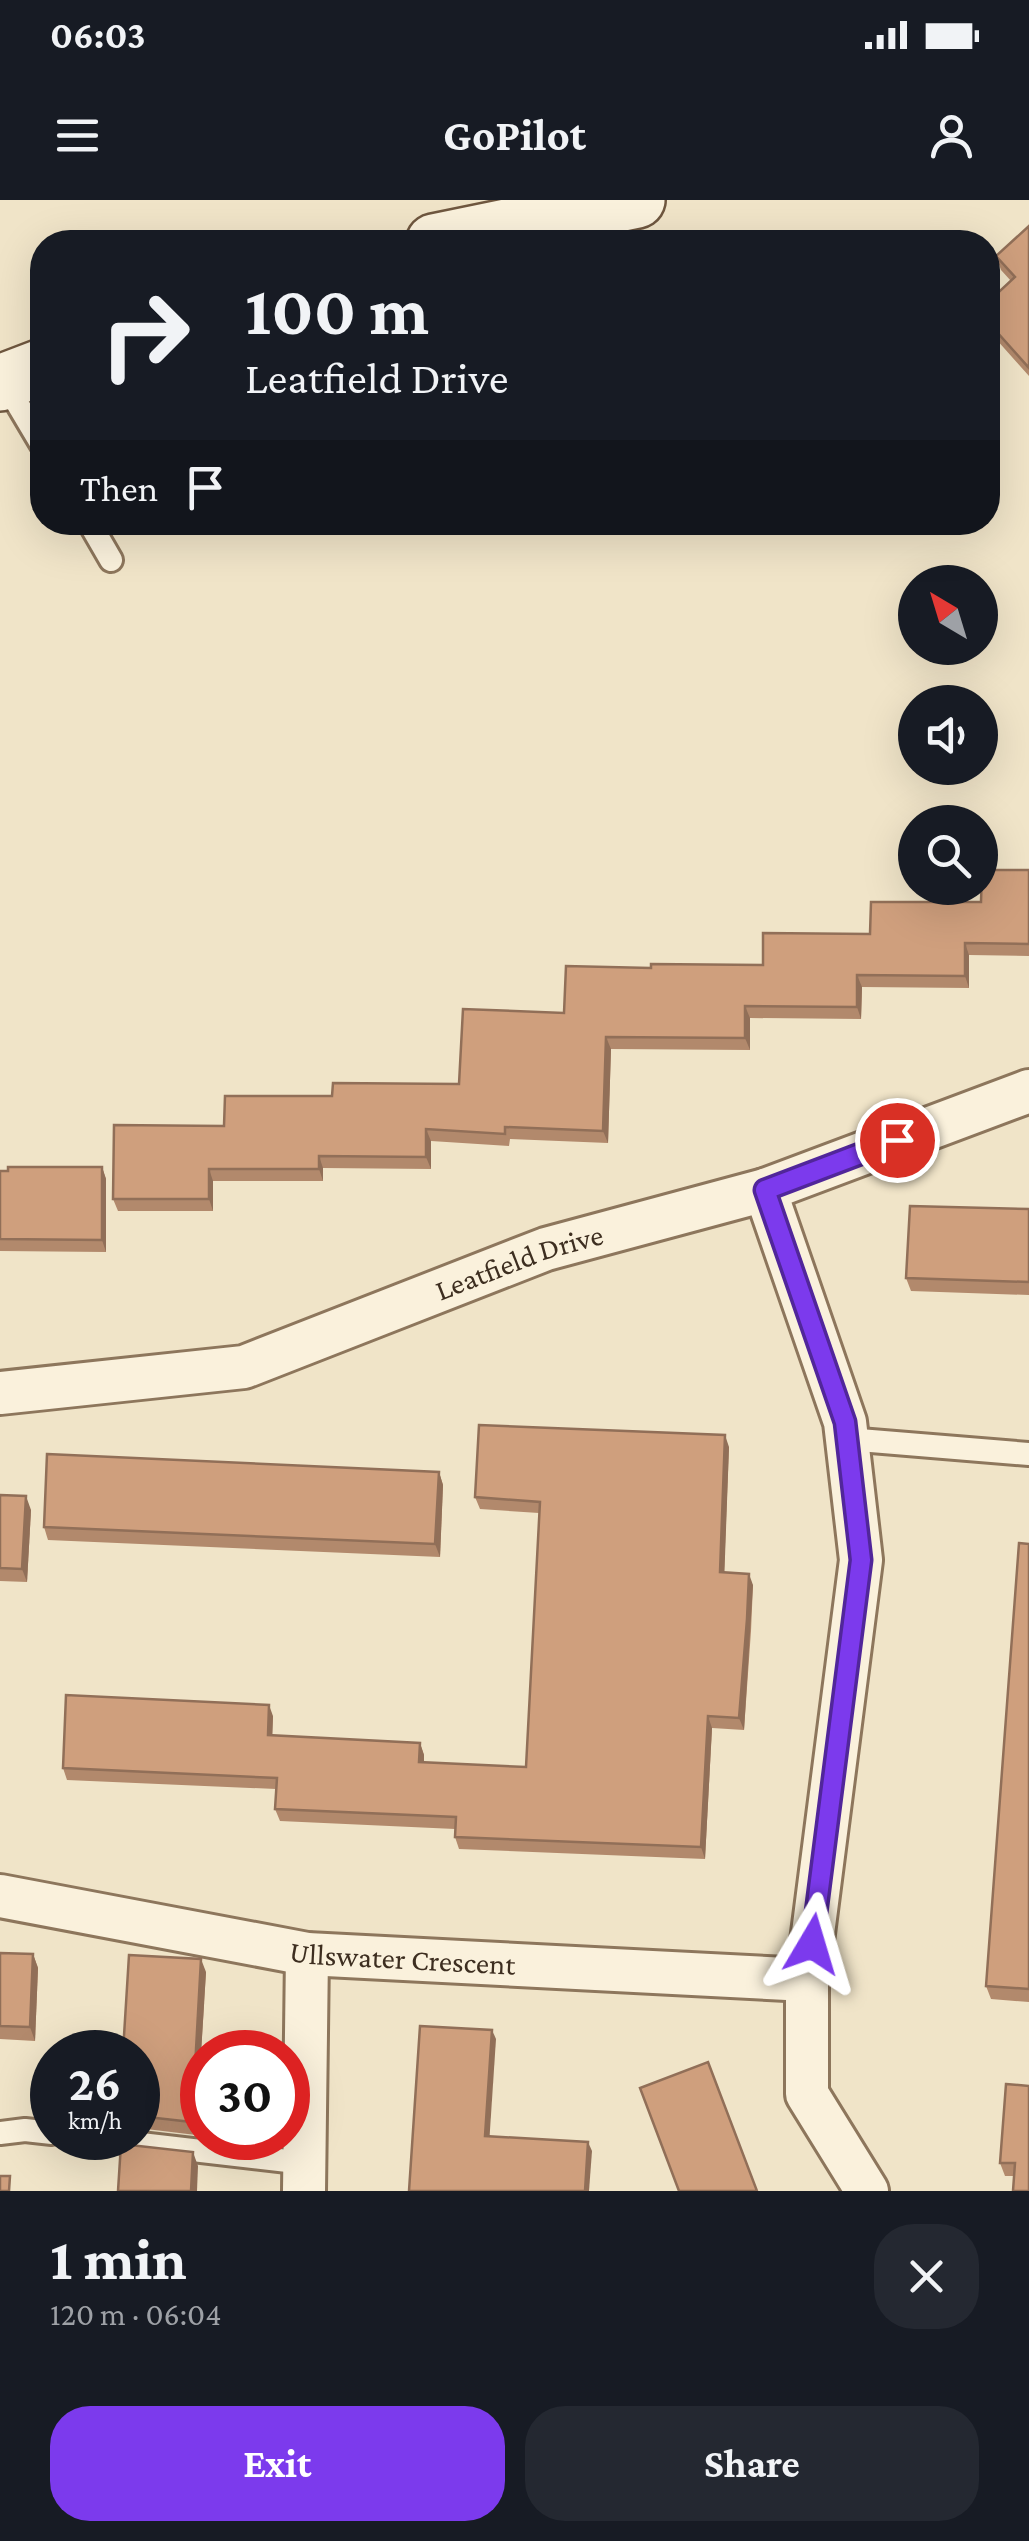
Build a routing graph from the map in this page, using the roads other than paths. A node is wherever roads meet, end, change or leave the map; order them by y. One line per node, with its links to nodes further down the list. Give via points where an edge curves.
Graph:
1 (636, 200): 2 (street)
2 (492, 230)
3 (16, 377): 4 (lane)
4 (30, 414)
5 (97, 535): 6 (lane)
6 (112, 560)
7 (1029, 1091): 8 (street, Leatfield Drive)
8 (765, 1190): 9 (street, Leatfield Drive, via 546,1249 244,1366); 10 (street)
9 (0, 1393)
10 (847, 1439): 11 (lane); 14 (street, via 861,1560)
11 (1029, 1454)
12 (0, 1896): 13 (street, Ullswater Crescent)
13 (307, 1954): 14 (street, Ullswater Crescent); 18 (street)
14 (807, 1980): 19 (street, via 807,2094)
15 (30, 2131): 16 (lane)
16 (0, 2133)
17 (160, 2151): 18 (lane)
18 (304, 2177)
19 (867, 2191)

